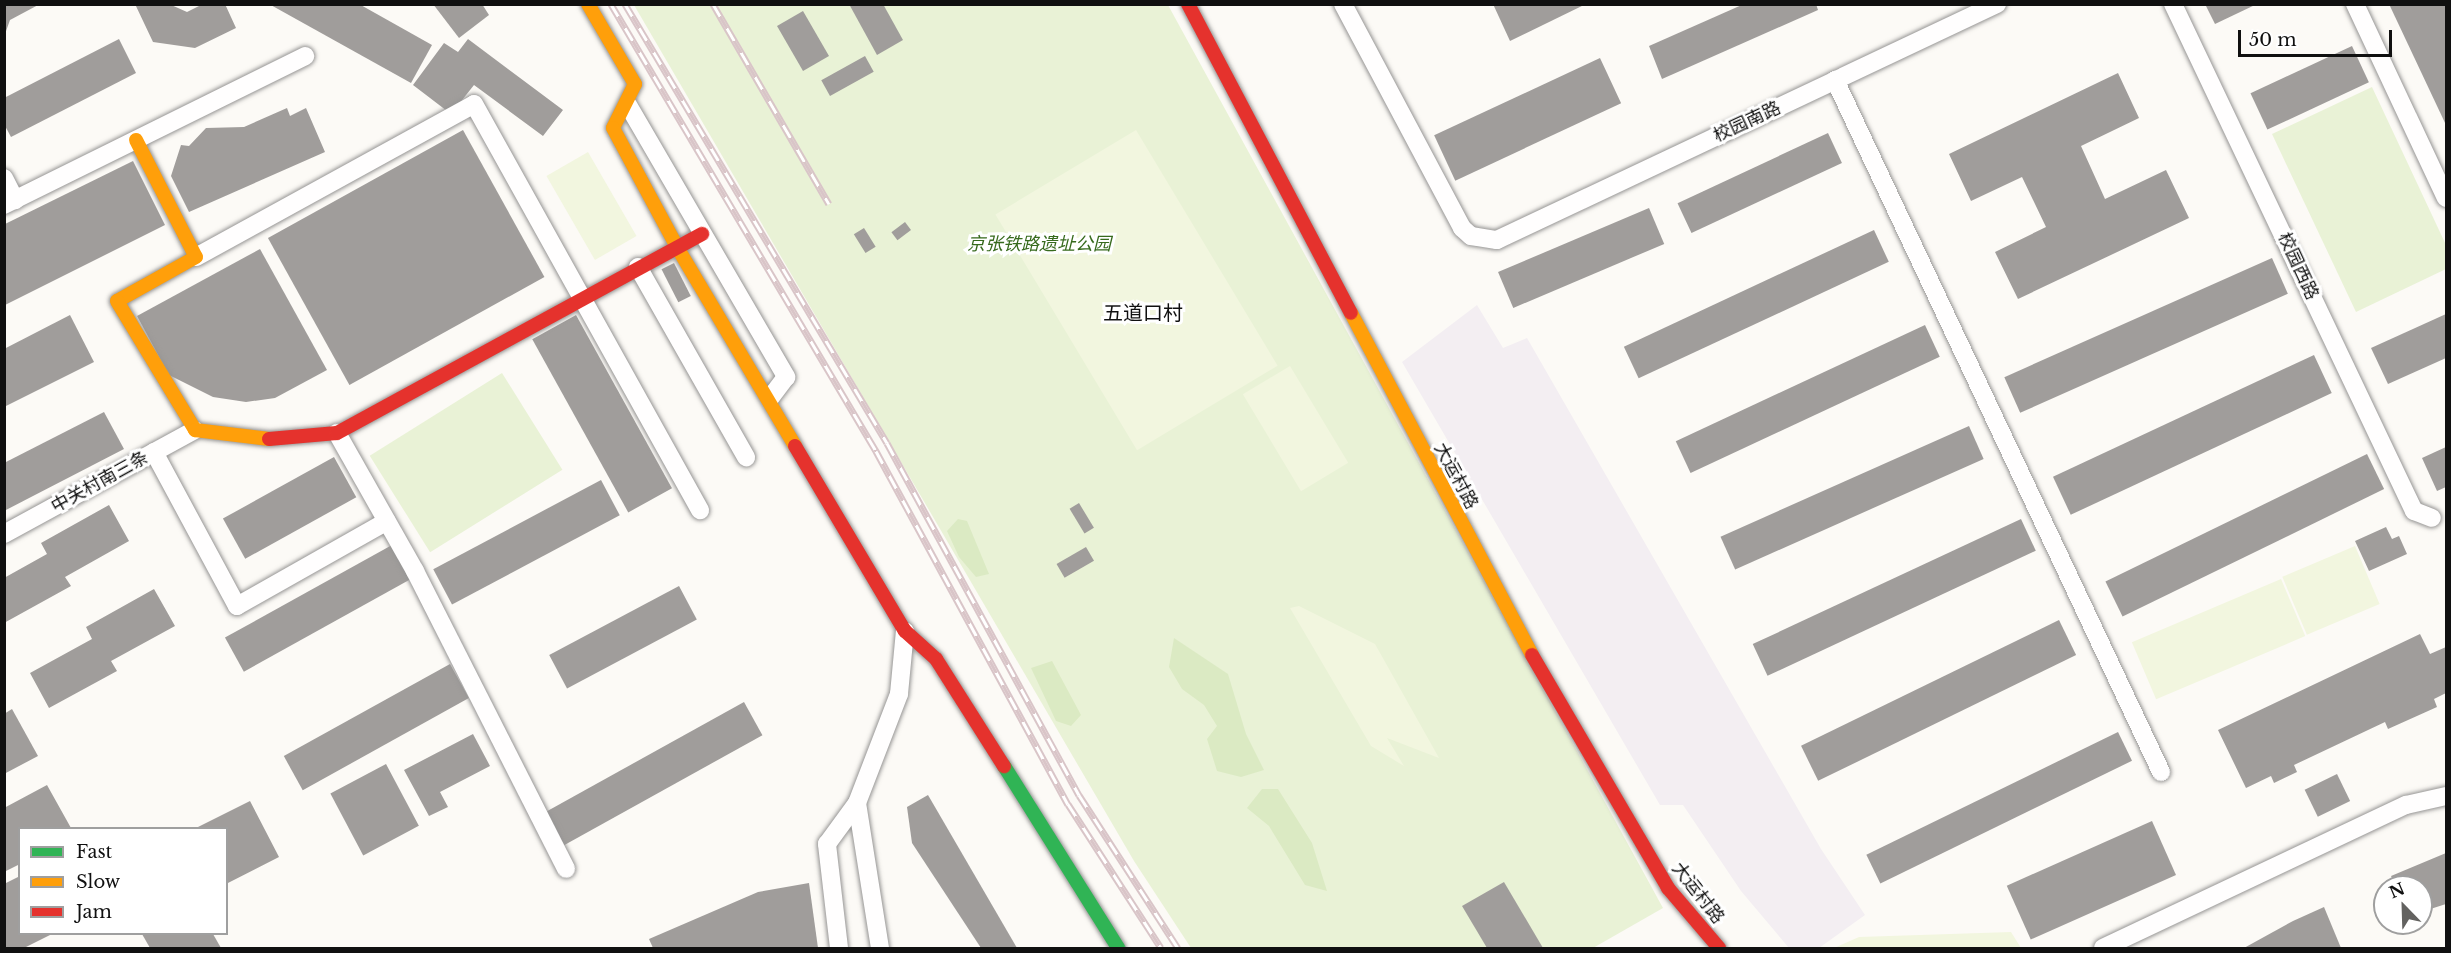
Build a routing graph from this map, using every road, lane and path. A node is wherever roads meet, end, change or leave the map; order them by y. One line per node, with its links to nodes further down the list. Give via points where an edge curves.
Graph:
1 (588, 4): 9 (street, via 636,84)
2 (1188, 4): 36 (street, 大运村路, via 1517,630 1650,860)
3 (1343, 4): 8 (street, 校园南路, via 1462,228 1471,236 1497,240)
4 (1997, 4): 8 (street, 校园南路)
5 (2173, 4): 25 (street, 校园西路, via 2414,511)
6 (2355, 4): 12 (street)
7 (305, 56): 10 (street)
8 (1835, 81): 29 (street)
9 (628, 105): 14 (street); 15 (street, via 613,128)
10 (136, 140): 13 (street); 16 (street)
11 (4, 178): 13 (street)
12 (2446, 198)
13 (10, 202)
14 (702, 234): 15 (street); 19 (street, via 786,377)
15 (677, 247): 17 (street); 19 (street)
16 (196, 257): 18 (street, via 474,104); 20 (street, via 117,301)
17 (638, 267): 18 (street); 23 (street)
18 (582, 296): 21 (street); 24 (street)
19 (770, 398): 28 (street)
20 (195, 430): 21 (street, via 251,440); 22 (street, 中关村南三条)
21 (338, 433): 26 (street)
22 (154, 452): 26 (street, via 237,606); 27 (street, 中关村南三条)
23 (746, 457)
24 (700, 510)
25 (2432, 518)
26 (387, 521): 32 (street)
27 (4, 534)
28 (905, 631): 31 (street, via 899,694); 35 (street, via 936,659)
29 (2161, 772)
30 (2446, 796): 37 (street, via 2406,805)
31 (857, 803): 33 (street, via 827,844); 34 (street)
32 (566, 869)
33 (839, 948)
34 (880, 948)
35 (1118, 948)
36 (1719, 948)
37 (2103, 948)

